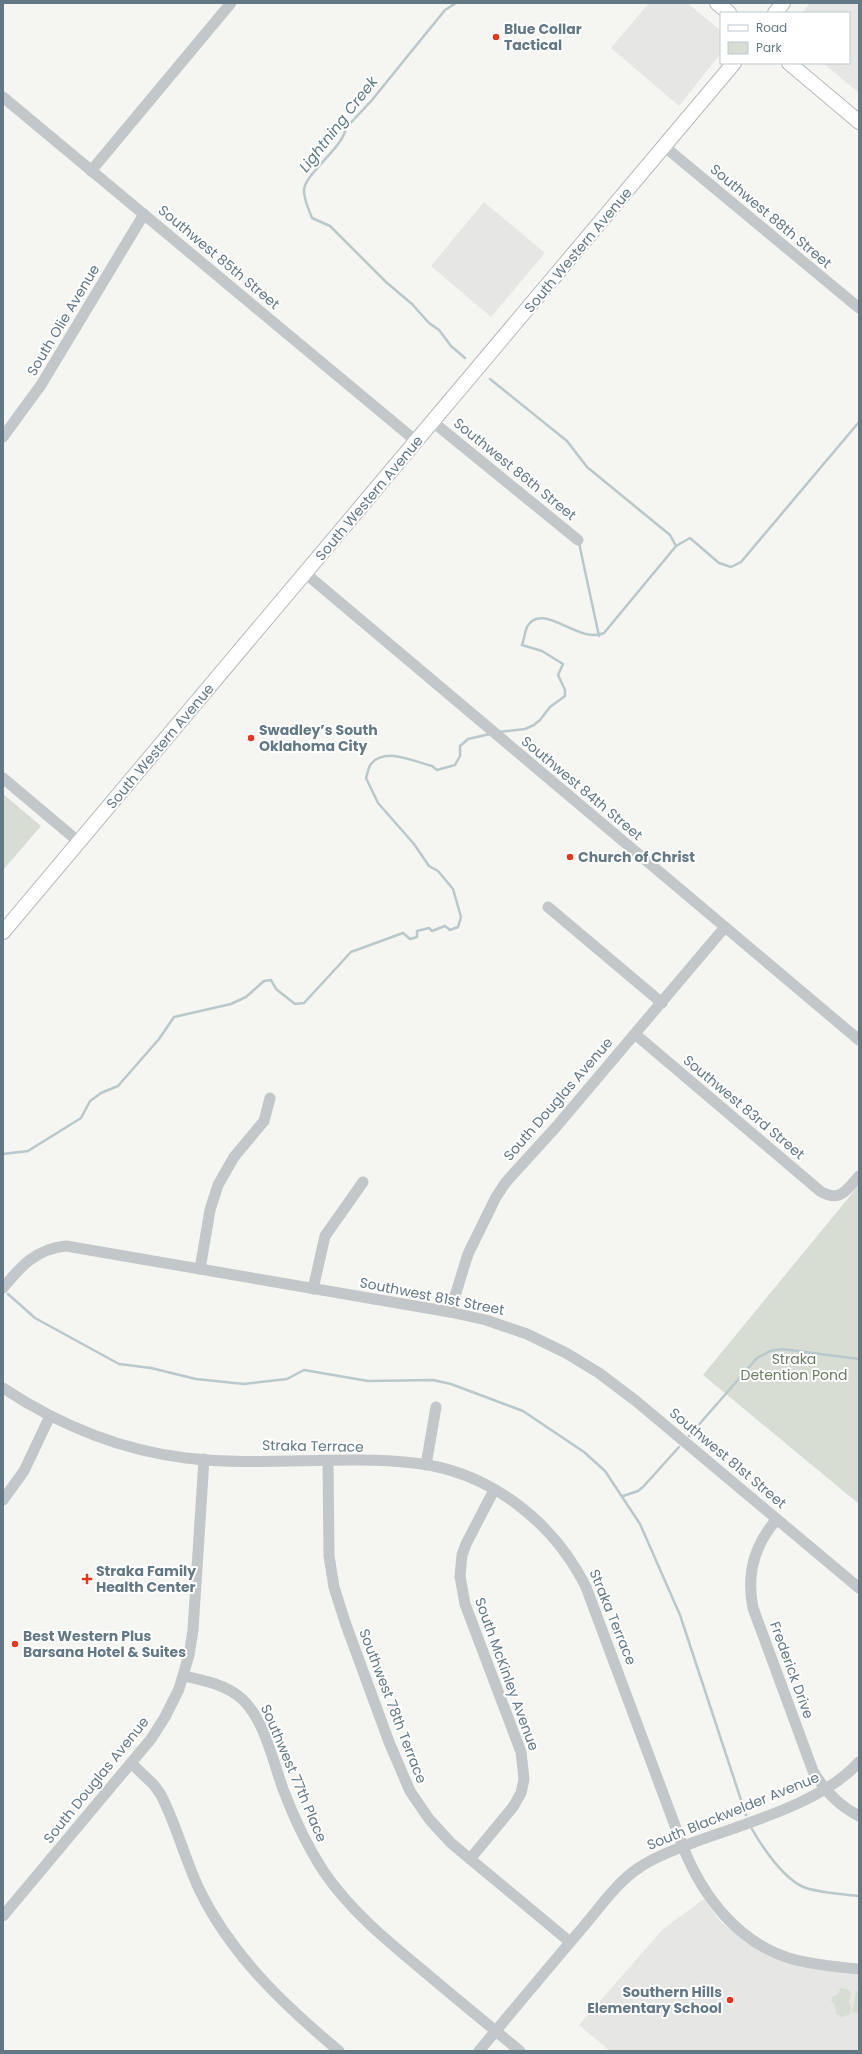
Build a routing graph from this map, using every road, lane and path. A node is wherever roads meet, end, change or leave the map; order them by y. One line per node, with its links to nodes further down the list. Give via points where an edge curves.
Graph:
1 (231, 3): 11 (street)
2 (717, 3): 4 (main road)
3 (783, 3): 5 (main road)
4 (728, 12)
5 (776, 12)
6 (733, 64): 10 (main road, South Western Avenue)
7 (790, 64): 9 (main road)
8 (3, 97): 11 (street, Southwest 85th Street)
9 (859, 122)
10 (665, 147): 13 (street, Southwest 88th Street); 14 (main road, South Western Avenue)
11 (91, 171): 12 (street, Southwest 85th Street)
12 (144, 214): 15 (street, South Olie Avenue, via 41,385); 16 (street, Southwest 85th Street)
13 (859, 308)
14 (433, 422): 16 (main road, South Western Avenue); 17 (street, Southwest 86th Street)
15 (3, 437)
16 (416, 441): 18 (main road, South Western Avenue)
17 (578, 540)
18 (305, 573): 20 (main road, South Western Avenue); 22 (street, Southwest 84th Street)
19 (3, 778): 20 (street)
20 (79, 842): 23 (main road, South Western Avenue)
21 (548, 907): 24 (street)
22 (725, 927): 24 (street, South Douglas Avenue); 26 (street, Southwest 84th Street)
23 (3, 932)
24 (662, 1003): 25 (street, South Douglas Avenue)
25 (635, 1034): 28 (street, Southwest 83rd Street, via 820,1190 837,1196 845,1192); 33 (street, South Douglas Avenue, via 501,1189 468,1254)
26 (859, 1040)
27 (270, 1098): 30 (street, via 264,1121 234,1157 218,1185 210,1210)
28 (859, 1176)
29 (363, 1182): 32 (street, via 325,1236)
30 (200, 1269): 31 (street, Southwest 81st Street, via 77,1247 57,1247 30,1258); 32 (street, Southwest 81st Street)
31 (3, 1288)
32 (313, 1289): 33 (street, Southwest 81st Street)
33 (450, 1312): 42 (street, Southwest 81st Street, via 486,1320 527,1334 585,1363 631,1396)
34 (3, 1388): 36 (street, Straka Terrace)
35 (436, 1407): 39 (street)
36 (50, 1416): 37 (street, Straka Terrace, via 93,1436 119,1444 168,1455); 41 (street, via 24,1471)
37 (204, 1459): 38 (street, Straka Terrace); 44 (street, South Douglas Avenue, via 193,1630)
38 (328, 1461): 39 (street, Straka Terrace); 50 (street, Southwest 78th Terrace, via 329,1556 334,1587 345,1622 394,1755 410,1791 439,1832)
39 (426, 1465): 40 (street, Straka Terrace, via 462,1474)
40 (494, 1490): 49 (street, Straka Terrace, via 538,1520 560,1544 581,1578); 50 (street, South McKinley Avenue, via 466,1544 460,1576 465,1604 520,1752 524,1779 521,1794 514,1808)
41 (3, 1500)
42 (777, 1519): 43 (street, Southwest 81st Street); 47 (street, Frederick Drive, via 766,1532 755,1555 750,1576 751,1596 755,1615 809,1759 818,1779)
43 (859, 1588)
44 (184, 1676): 46 (street, South Douglas Avenue, via 165,1717); 54 (street, Southwest 77th Place, via 228,1689 247,1704 260,1727 294,1819 314,1857 334,1886 372,1927)
45 (859, 1762): 47 (street, South Blackwelder Avenue, via 842,1779)
46 (131, 1763): 51 (street, South Douglas Avenue); 55 (street, via 161,1795 201,1893 241,1955 278,1998)
47 (826, 1789): 48 (street, Frederick Drive, via 840,1804); 49 (street, South Blackwelder Avenue, via 792,1806)
48 (859, 1816)
49 (683, 1847): 52 (street, South Blackwelder Avenue, via 659,1856 629,1875); 53 (street, Straka Terrace, via 693,1870 712,1901 745,1934 773,1951 792,1958 816,1964)
50 (470, 1859): 52 (street, Southwest 78th Terrace)
51 (3, 1916)
52 (570, 1942): 54 (street, South Blackwelder Avenue)
53 (859, 1969)
54 (496, 2031): 56 (street, South Blackwelder Avenue); 57 (street, Southwest 77th Place)
55 (339, 2051)
56 (479, 2051)
57 (520, 2051)

